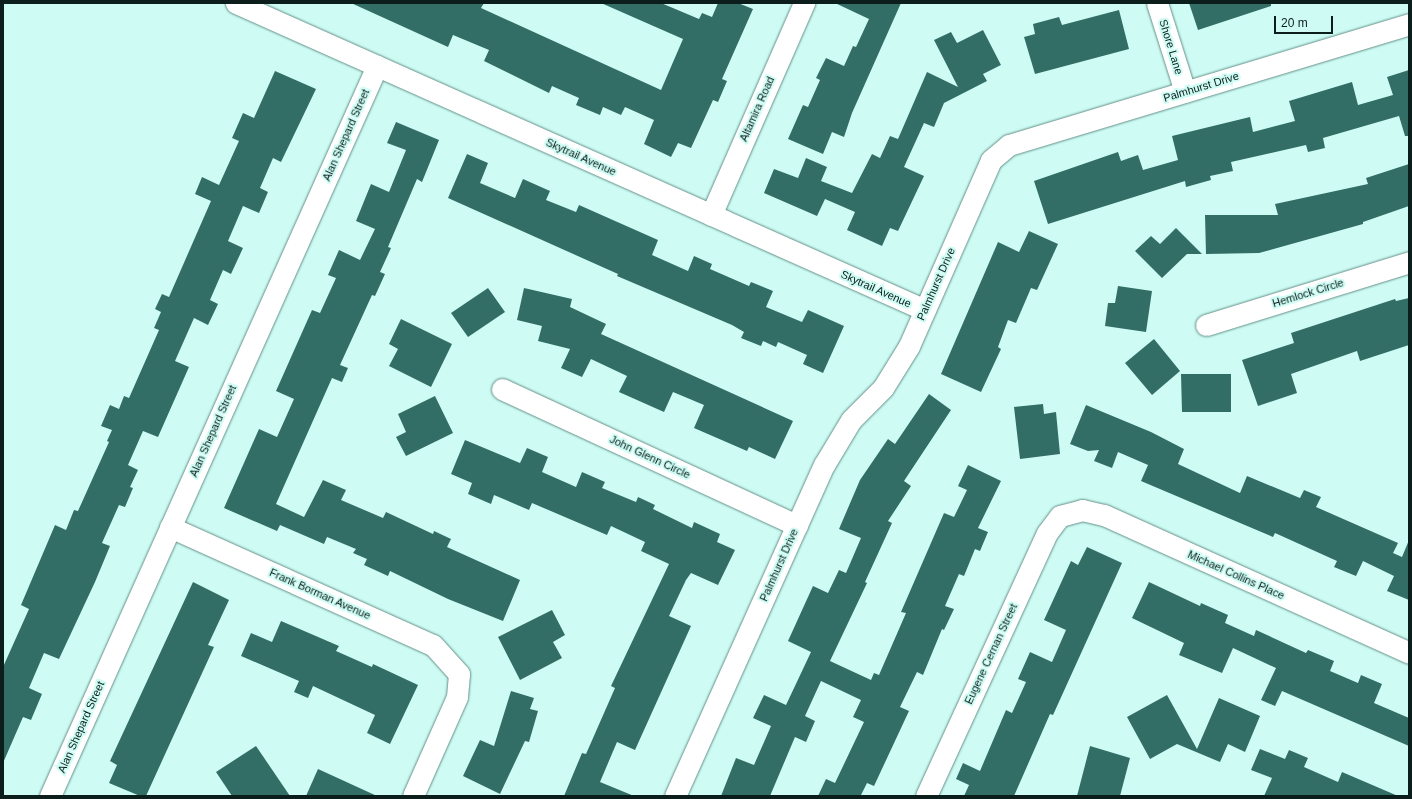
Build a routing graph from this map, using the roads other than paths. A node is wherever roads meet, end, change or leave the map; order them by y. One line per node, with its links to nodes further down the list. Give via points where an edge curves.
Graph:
1 (236, 3): 5 (street, Skytrail Avenue)
2 (804, 3): 7 (street, Altamira Road)
3 (1157, 3): 6 (street, Shore Lane)
4 (1409, 24): 6 (street, Palmhurst Drive)
5 (377, 66): 7 (street, Skytrail Avenue); 14 (street, Alan Shepard Street)
6 (1185, 92): 9 (street, Palmhurst Drive, via 1009,145 991,160)
7 (711, 215): 9 (street, Skytrail Avenue)
8 (1409, 262): 10 (street, Hemlock Circle)
9 (925, 310): 13 (street, Palmhurst Drive, via 909,346 883,388 851,420 824,465)
10 (1206, 325)
11 (502, 389): 13 (street, John Glenn Circle)
12 (1060, 516): 15 (street, Michael Collins Place, via 1082,510 1104,515); 19 (street, Eugene Cernan Street, via 1046,533)
13 (797, 525): 18 (street, Palmhurst Drive)
14 (170, 527): 16 (street, Alan Shepard Street); 17 (street, Frank Borman Avenue, via 433,644 459,674 457,697)
15 (1409, 653)
16 (50, 796)
17 (413, 796)
18 (675, 796)
19 (926, 796)

